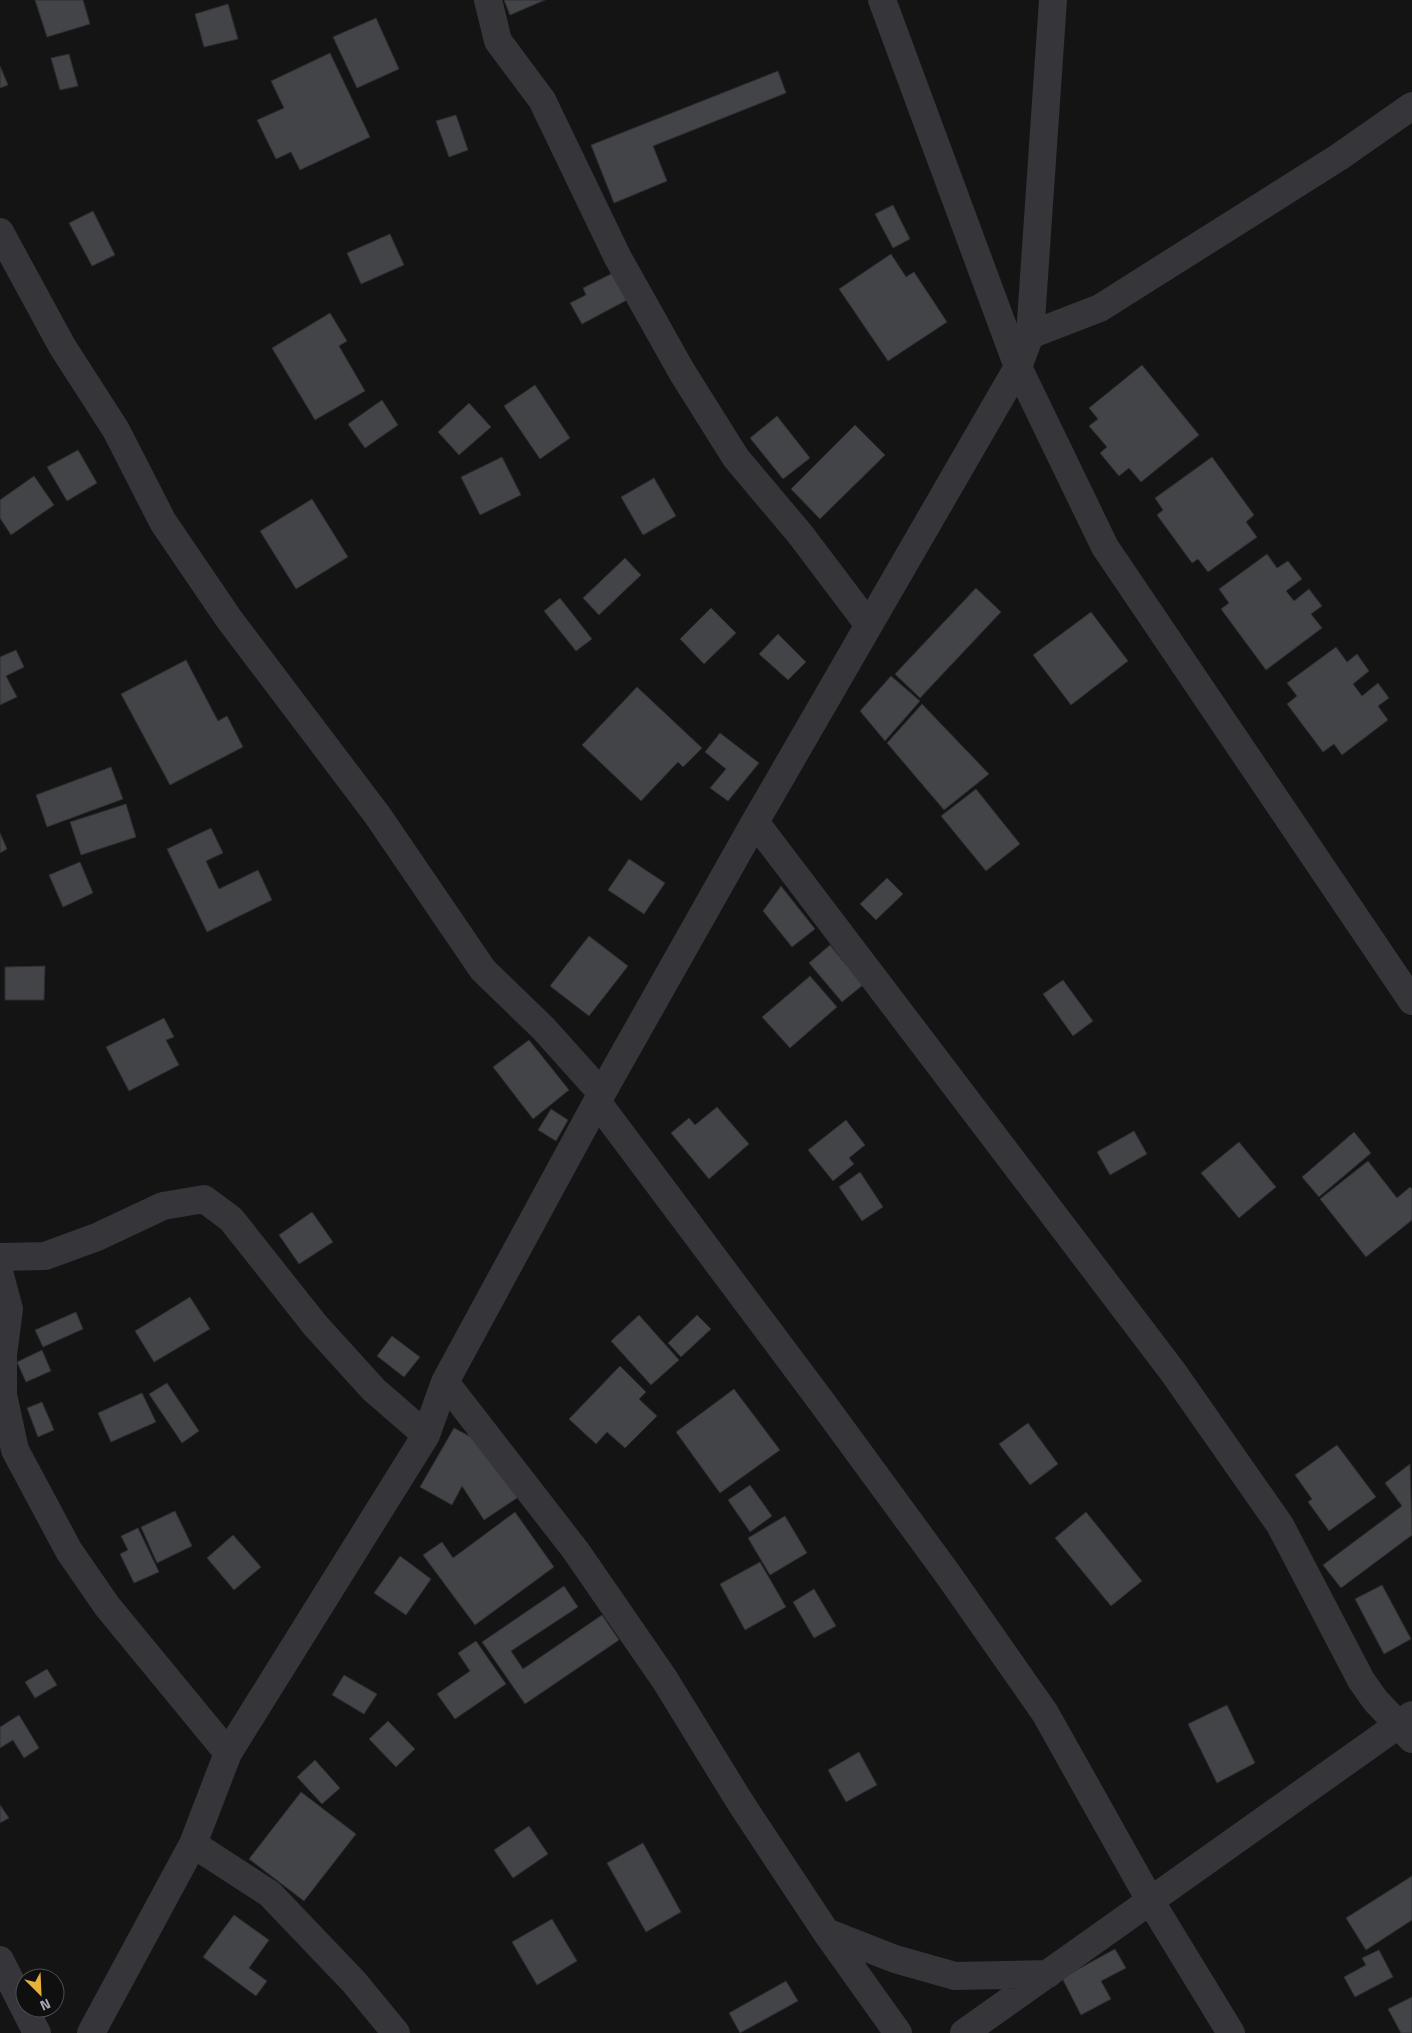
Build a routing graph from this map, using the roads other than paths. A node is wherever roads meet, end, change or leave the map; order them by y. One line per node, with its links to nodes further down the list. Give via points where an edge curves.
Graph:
1 (488, 0): 8 (street, via 498,41 542,100 618,258 682,372 736,458 800,534)
2 (882, 0): 7 (street)
3 (1054, 0): 6 (street)
4 (1412, 106): 6 (street, via 1339,157 1100,308)
5 (0, 232): 11 (street, via 62,346 116,430 163,522 229,619 378,816 483,970 544,1029 596,1087)
6 (1030, 334): 7 (street)
7 (1018, 367): 8 (street); 10 (street, via 1106,547)
8 (868, 624): 9 (street)
9 (755, 822): 11 (street); 16 (street, via 1173,1372 1280,1525 1361,1680 1375,1700)
10 (1412, 1001)
11 (601, 1097): 14 (street); 19 (street, via 1045,1713)
12 (0, 1257): 15 (street, via 45,1256 97,1237 163,1206 204,1199 231,1219 315,1325 374,1390)
13 (0, 1275): 17 (street, via 9,1309 3,1356 3,1395 15,1450 69,1551 107,1606)
14 (445, 1382): 15 (street); 20 (street, via 599,1583)
15 (426, 1436): 17 (street)
16 (1407, 1726): 19 (street)
17 (228, 1753): 18 (street)
18 (194, 1844): 24 (street); 25 (street, via 270,1894 354,1982)
19 (1151, 1902): 22 (street); 28 (street)
20 (826, 1932): 22 (street, via 895,1959 955,1976); 26 (street)
21 (0, 1960): 23 (street)
22 (1048, 1974): 27 (street)
23 (37, 2033)
24 (91, 2033)
25 (396, 2033)
26 (898, 2033)
27 (964, 2033)
28 (1231, 2033)

